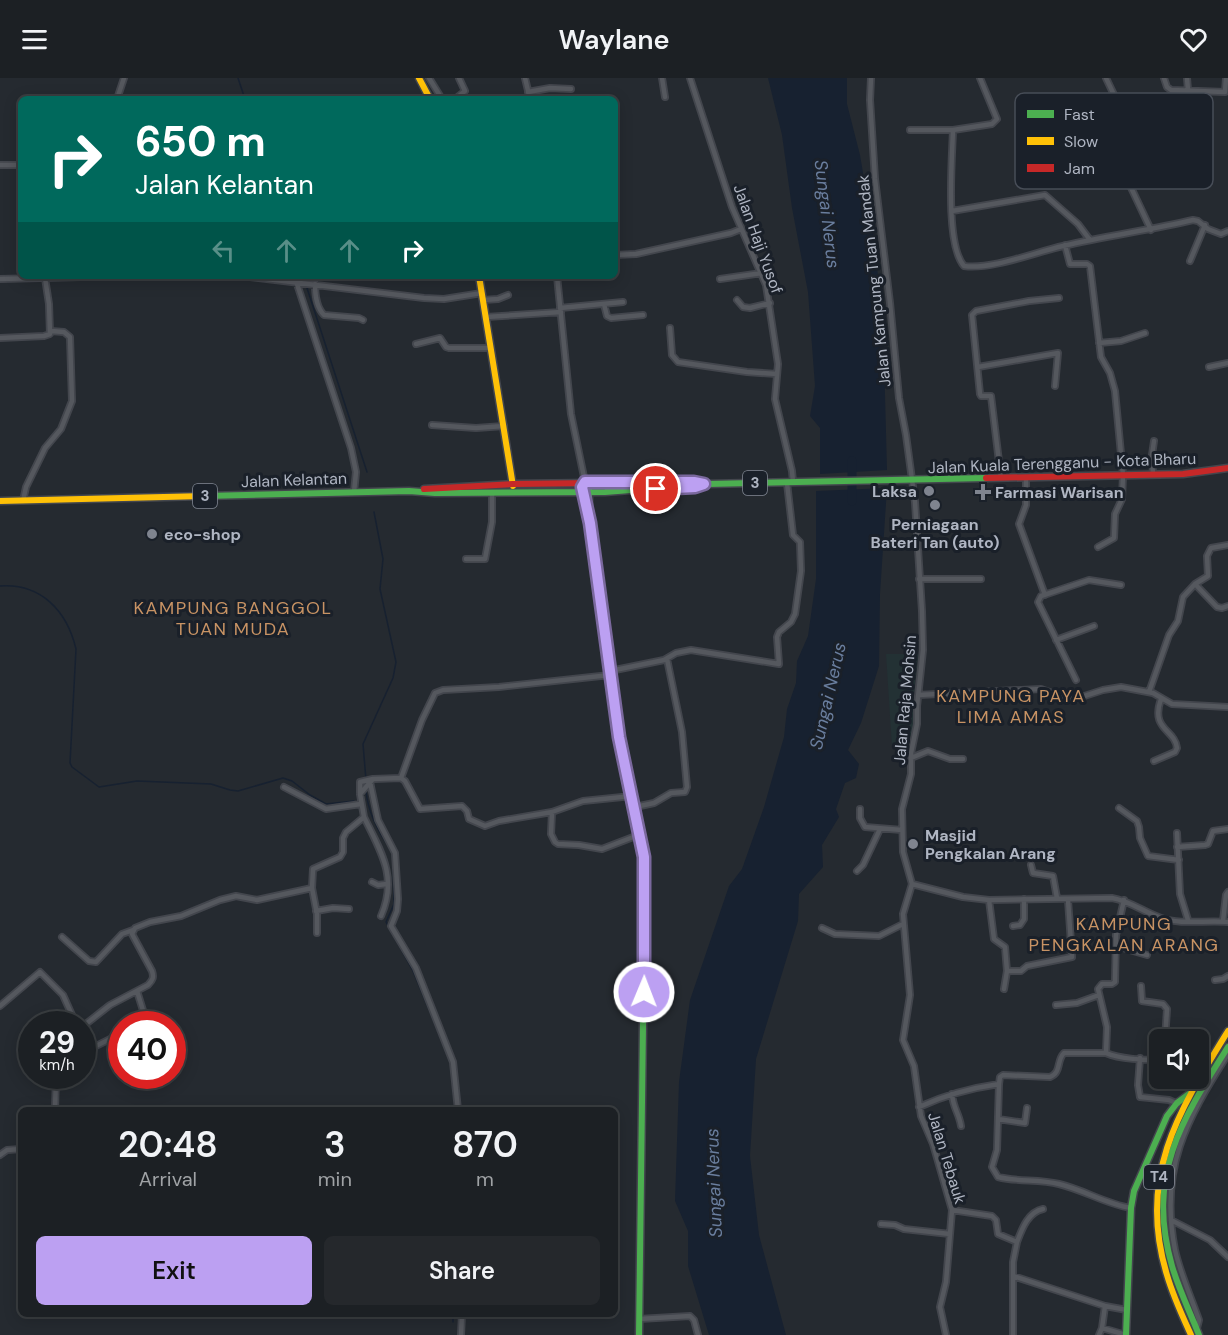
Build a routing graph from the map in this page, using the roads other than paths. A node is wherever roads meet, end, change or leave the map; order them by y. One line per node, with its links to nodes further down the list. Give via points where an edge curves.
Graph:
1 (124, 78): 18 (street)
2 (419, 78): 19 (main road)
3 (429, 78): 20 (street)
4 (459, 78): 21 (street, via 465,91)
5 (525, 78): 16 (street)
6 (662, 78): 23 (street)
7 (690, 78): 31 (street, Jalan Haji Yusof)
8 (871, 78): 81 (street, Jalan Kampung Tuan Mandak, via 874,179)
9 (980, 78): 25 (street, via 997,119 992,124)
10 (1106, 78): 17 (street)
11 (1164, 78): 15 (street, via 1168,89)
12 (1187, 78): 15 (street)
13 (1226, 78): 15 (street, via 1225,92)
14 (572, 89): 16 (street)
15 (1188, 90)
16 (528, 92): 22 (street)
17 (1113, 93)
18 (118, 96)
19 (428, 96)
20 (440, 96)
21 (459, 96)
22 (529, 96)
23 (664, 97)
24 (910, 130): 25 (street)
25 (953, 130): 29 (street)
26 (0, 165): 27 (street)
27 (18, 165)
28 (1132, 189): 32 (street)
29 (952, 211): 34 (street, via 1045,195); 35 (street, via 958,257 964,266 1008,261)
30 (1205, 225): 32 (street, via 1193,220); 33 (street, via 1221,234); 37 (street)
31 (741, 229): 36 (street); 38 (street, Jalan Haji Yusof)
32 (1151, 230): 34 (street)
33 (1228, 231)
34 (1090, 240): 35 (street)
35 (1065, 245): 64 (street, via 1070,264 1090,266)
36 (618, 255)
37 (1190, 261)
38 (762, 273): 46 (street); 54 (street, Jalan Haji Yusof)
39 (0, 279): 40 (street)
40 (18, 279)
41 (45, 279): 61 (street)
42 (265, 279): 47 (street)
43 (305, 279): 47 (street)
44 (480, 279): 50 (main road)
45 (557, 279): 56 (street)
46 (720, 279)
47 (303, 284): 48 (street); 87 (street, via 351,448 356,472)
48 (315, 284): 50 (street, via 434,299); 59 (street, via 317,303 324,315)
49 (508, 295): 50 (street, via 498,299)
50 (483, 297): 58 (main road)
51 (1059, 298): 68 (street, via 974,313)
52 (738, 300): 54 (street, via 743,307 750,308)
53 (623, 302): 55 (street)
54 (770, 303): 70 (street, Jalan Haji Yusof)
55 (604, 304): 56 (street); 57 (street, via 611,318)
56 (560, 310): 58 (street); 82 (street, via 571,414)
57 (643, 315)
58 (486, 317): 66 (main road)
59 (363, 320)
60 (670, 328): 70 (street, via 672,355 678,362)
61 (51, 331): 63 (street, via 44,336); 92 (street, via 70,337 72,401 61,429 45,448)
62 (1145, 333): 64 (street)
63 (0, 338)
64 (1099, 343): 76 (street, via 1115,391)
65 (416, 344): 66 (street, via 440,338 449,348)
66 (491, 348): 73 (main road)
67 (1228, 363): 69 (street)
68 (978, 367): 71 (street, via 1058,353); 79 (street, via 981,396 991,396)
69 (1209, 367)
70 (777, 374): 83 (street, Jalan Haji Yusof, via 775,399 792,471)
71 (1055, 386)
72 (432, 425): 73 (street)
73 (504, 426): 84 (main road)
74 (1155, 441): 77 (street)
75 (1228, 468): 77 (main road, Jalan Kuala Terengganu - Kota Bharu / 3)
76 (1123, 475): 77 (main road, Jalan Kuala Terengganu - Kota Bharu / 3); 78 (main road, Jalan Kuala Terengganu - Kota Bharu / 3); 94 (street, via 1115,536)
77 (1153, 475)
78 (1026, 477): 79 (main road, Jalan Kuala Terengganu - Kota Bharu / 3); 100 (street, via 1026,505 1019,524)
79 (1001, 478): 81 (main road, Jalan Kuala Terengganu - Kota Bharu / 3)
80 (896, 480): 81 (main road, Jalan Kuala Terengganu - Kota Bharu / 3); 83 (main road, Jalan Kelantan / 3)
81 (911, 480): 96 (street, Jalan Raja Mohsin)
82 (585, 482): 84 (main road, Jalan Kelantan / 3); 85 (main road, Jalan Kelantan / 3); 89 (main road)
83 (790, 483): 85 (main road, Jalan Kelantan / 3); 104 (street, Jalan Haji Yusof, via 793,535 800,542 801,571 793,618 777,637 779,664 690,650)
84 (513, 484): 86 (main road, Jalan Kelantan / 3); 90 (main road)
85 (704, 484): 89 (main road, Jalan Kelantan / 3)
86 (409, 491): 87 (main road, Jalan Kelantan / 3); 88 (main road, Jalan Kelantan / 3)
87 (354, 492): 92 (main road, Jalan Kelantan / 3)
88 (492, 492): 90 (main road, Jalan Kelantan / 3); 95 (street, via 492,522 485,559)
89 (586, 492): 90 (main road, Jalan Kelantan / 3); 105 (main road)
90 (514, 493)
91 (0, 501): 92 (main road, Jalan Kelantan / 3)
92 (23, 501)
93 (1228, 545): 98 (street, via 1211,548 1207,555 1208,576)
94 (1098, 547)
95 (466, 559)
96 (919, 579): 97 (street); 108 (street, Jalan Raja Mohsin, via 923,650)
97 (981, 579)
98 (1195, 584): 101 (street, via 1217,607); 107 (street, via 1183,597 1178,621 1169,635)
99 (1121, 585): 100 (street, via 1089,580)
100 (1045, 595): 103 (street, via 1038,605)
101 (1228, 606)
102 (1094, 626): 103 (street)
103 (1056, 640): 106 (street)
104 (667, 659): 105 (street); 119 (street, via 682,732 687,787 685,792 671,793 654,803)
105 (610, 673): 114 (street, via 438,691 422,720); 117 (main road)
106 (1076, 680)
107 (1149, 692): 108 (street, via 1109,688 1072,699 1041,689); 109 (street)
108 (918, 695): 111 (street, Jalan Raja Mohsin)
109 (1161, 699): 110 (street, via 1172,704); 113 (street, via 1160,723 1177,748)
110 (1228, 706)
111 (911, 758): 112 (street, via 928,751 945,758); 126 (street, Jalan Raja Mohsin)
112 (963, 759)
113 (1154, 761)
114 (401, 777): 115 (street); 122 (street, via 420,809 462,806 469,819 485,826)
115 (368, 781): 118 (street); 180 (street, via 378,820 395,853 398,899 391,926 416,968 453,1062)
116 (284, 787): 118 (street, via 326,809)
117 (632, 796): 119 (main road); 122 (street, via 583,801)
118 (361, 804): 123 (street)
119 (635, 807): 128 (main road)
120 (1119, 808): 130 (street, via 1137,820 1148,856)
121 (860, 809): 124 (street, via 865,827)
122 (552, 812): 128 (street, via 551,834 558,844 602,849)
123 (364, 818): 134 (street, via 385,858); 136 (street, via 346,832 340,857 313,869)
124 (880, 829): 126 (street); 132 (street)
125 (1228, 829): 129 (street, via 1213,831 1206,845)
126 (902, 830): 135 (street, Jalan Raja Mohsin, via 903,852)
127 (1177, 833): 129 (street)
128 (641, 834): 199 (main road, via 645,893)
129 (1177, 847): 130 (street)
130 (1179, 860): 146 (street, via 1180,894)
131 (1031, 865): 138 (street, via 1036,875 1053,876)
132 (857, 871)
133 (372, 882): 134 (street)
134 (387, 884): 145 (street)
135 (912, 884): 140 (street); 148 (street, Jalan Tebauk, via 904,904)
136 (312, 888): 144 (street); 151 (street, via 257,900 236,896)
137 (1228, 892): 147 (street)
138 (1057, 898): 139 (street); 141 (street)
139 (1024, 899): 140 (street); 149 (street, via 1024,919)
140 (989, 900): 156 (street, via 994,939 1005,947)
141 (1068, 900): 142 (street); 156 (street, via 1072,957)
142 (1124, 900): 146 (street, via 1161,918); 154 (street)
143 (349, 909): 144 (street)
144 (316, 911): 152 (street)
145 (381, 916)
146 (1188, 920): 147 (street)
147 (1225, 922)
148 (903, 924): 150 (street, via 879,936 835,934); 181 (street, Jalan Tebauk, via 910,995 903,1040 914,1066)
149 (1013, 926)
150 (822, 928)
151 (133, 930): 153 (street, via 122,934 96,962 89,961); 161 (street, via 154,976)
152 (317, 933)
153 (63, 937)
154 (1116, 946): 155 (street); 162 (street, via 1115,981 1100,985)
155 (1147, 955)
156 (1007, 971): 160 (street)
157 (1228, 976): 158 (street)
158 (1215, 980)
159 (1141, 986): 168 (street, via 1142,1001 1163,1004 1167,1009)
160 (1004, 989)
161 (137, 991): 166 (street); 167 (street)
162 (1099, 995): 163 (street); 171 (street, via 1107,1027)
163 (1056, 1005)
164 (0, 1006): 165 (street, via 40,972 63,995)
165 (70, 1011)
166 (143, 1011)
167 (96, 1016)
168 (1166, 1029)
169 (1228, 1031): 178 (main road, T4)
170 (1228, 1047): 201 (main road, T4, via 1199,1091 1177,1136 1165,1193 1172,1265)
171 (1106, 1053): 173 (street); 175 (street, via 1065,1053 1055,1075 1003,1075)
172 (1228, 1054): 190 (street, via 1180,1142 1171,1187)
173 (1140, 1058): 174 (street); 178 (street, via 1140,1097)
174 (1149, 1058)
175 (999, 1084): 177 (street); 183 (street)
176 (56, 1089): 179 (street)
177 (952, 1094): 181 (street); 184 (street)
178 (1180, 1105): 187 (main road, via 1167,1116 1134,1191); 209 (main road, T4, via 1161,1160 1157,1229 1164,1266)
179 (55, 1107)
180 (458, 1107)
181 (919, 1107): 189 (street, Jalan Tebauk)
182 (1027, 1108): 183 (street, via 1025,1123)
183 (998, 1119): 187 (street, via 992,1167 998,1177 1058,1184)
184 (960, 1126)
185 (18, 1149): 186 (street)
186 (0, 1155)
187 (1131, 1208): 197 (main road)
188 (1043, 1209): 193 (street, via 1027,1221)
189 (952, 1210): 192 (street, Jalan Tebauk); 193 (street, via 992,1216 998,1234)
190 (1171, 1220): 194 (street, via 1210,1240); 201 (street, via 1177,1256 1199,1320)
191 (881, 1224): 192 (street)
192 (950, 1234): 205 (street, Jalan Tebauk, via 940,1306)
193 (1017, 1242): 195 (street)
194 (1228, 1257)
195 (1013, 1276): 196 (street); 206 (street)
196 (1105, 1306): 197 (street); 200 (street)
197 (1127, 1310): 208 (main road)
198 (462, 1317): 202 (street)
199 (639, 1319): 203 (main road); 204 (street, via 690,1316)
200 (1101, 1328): 207 (street); 208 (street)
201 (1198, 1332)
202 (461, 1335)
203 (639, 1335)
204 (698, 1335)
205 (946, 1335)
206 (1013, 1335)
207 (1099, 1335)
208 (1126, 1335)
209 (1191, 1335)

